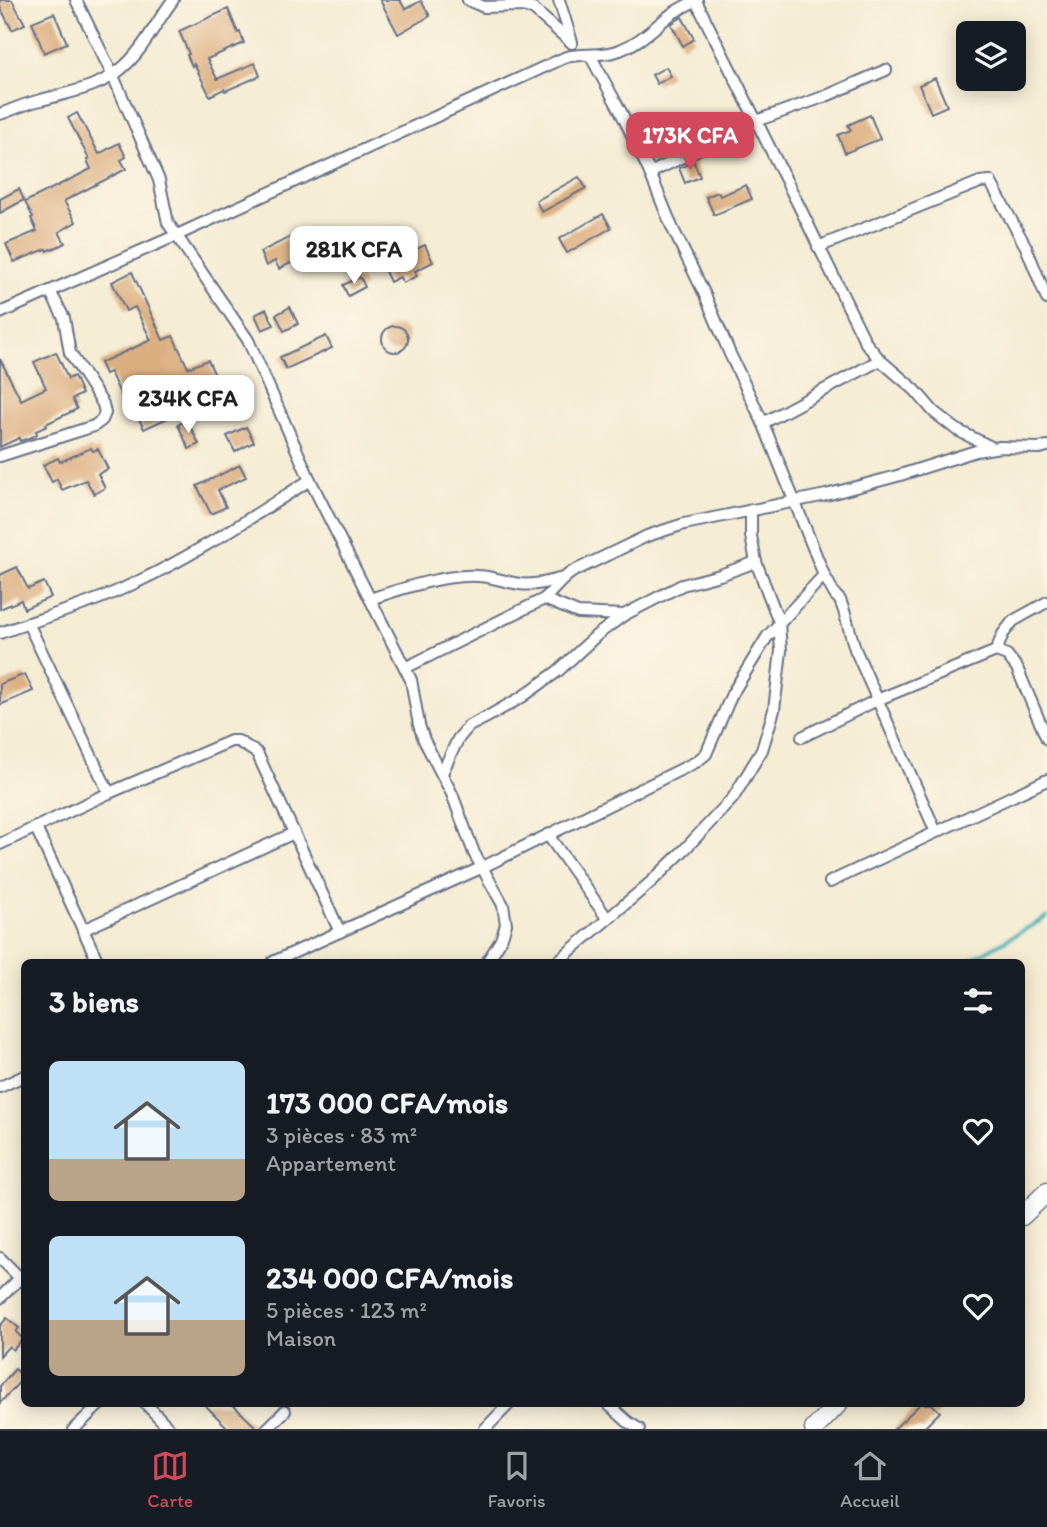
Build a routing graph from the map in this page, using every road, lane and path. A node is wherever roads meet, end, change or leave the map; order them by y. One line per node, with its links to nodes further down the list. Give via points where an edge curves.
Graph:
1 (76, 0): 10 (street)
2 (173, 0): 10 (street, via 142,45)
3 (468, 0): 6 (street, via 484,7 533,9)
4 (559, 0): 6 (street)
5 (696, 0): 8 (street, via 619,51); 12 (street)
6 (572, 43): 7 (street)
7 (576, 55): 8 (street); 14 (street)
8 (590, 55): 13 (street)
9 (886, 70): 12 (street)
10 (113, 76): 11 (street); 14 (street, via 159,180 164,212)
11 (0, 114)
12 (756, 121): 13 (street); 15 (street)
13 (650, 173): 20 (street)
14 (175, 236): 16 (street); 24 (street, via 248,340)
15 (818, 247): 17 (street, via 990,181 1026,247); 19 (street, via 866,343)
16 (50, 291): 18 (street); 23 (street, via 64,318 70,353 106,413 94,426)
17 (1047, 299)
18 (0, 313)
19 (880, 360): 20 (street); 22 (street, via 957,430)
20 (763, 423): 25 (street)
21 (1047, 446): 22 (street)
22 (993, 448): 25 (street)
23 (0, 456)
24 (310, 480): 30 (street); 35 (street, via 186,558 132,585)
25 (795, 500): 26 (street); 28 (street)
26 (751, 510): 27 (street); 29 (street, via 647,536)
27 (756, 562): 33 (street, via 682,585); 34 (street)
28 (824, 575): 34 (street); 39 (street, via 845,611)
29 (562, 578): 30 (street, via 522,584 456,577); 31 (street)
30 (370, 599): 38 (street)
31 (544, 599): 33 (street, via 578,613); 38 (street)
32 (1047, 602): 37 (street, via 1013,621)
33 (624, 615): 42 (street, via 522,697 469,726)
34 (779, 622): 48 (street, via 732,694 706,754); 52 (street, via 781,652 774,710 762,750 733,798 652,882)
35 (28, 623): 36 (street); 44 (street)
36 (0, 633)
37 (996, 652): 39 (street); 41 (street, via 1007,655 1017,668)
38 (405, 668): 42 (street, via 424,740)
39 (877, 701): 40 (street); 46 (street)
40 (802, 737)
41 (1047, 739)
42 (442, 774): 50 (street)
43 (1047, 780): 46 (street)
44 (109, 793): 45 (street); 47 (street, via 238,741 257,753)
45 (36, 828): 49 (street); 53 (street)
46 (936, 832): 51 (street)
47 (294, 833): 53 (street); 54 (street)
48 (548, 835): 50 (street); 52 (street)
49 (0, 844)
50 (483, 867): 54 (street); 57 (street, via 503,905 506,923)
51 (830, 881)
52 (607, 919): 58 (street)
53 (83, 930): 55 (street)
54 (340, 932): 56 (street)
55 (97, 959)
56 (280, 959)
57 (489, 959)
58 (560, 959)
59 (21, 1077): 60 (street)
60 (0, 1087)
61 (1047, 1192): 62 (main road)
62 (1025, 1213)
63 (0, 1258): 64 (street)
64 (21, 1276)
65 (21, 1280): 66 (street)
66 (0, 1298)
67 (97, 1407): 73 (street)
68 (149, 1407): 74 (street)
69 (506, 1407): 76 (street)
70 (611, 1407): 77 (street)
71 (835, 1407): 78 (main road)
72 (285, 1411): 75 (street)
73 (74, 1429)
74 (170, 1429)
75 (267, 1429)
76 (485, 1429)
77 (639, 1429)
78 (814, 1429)

